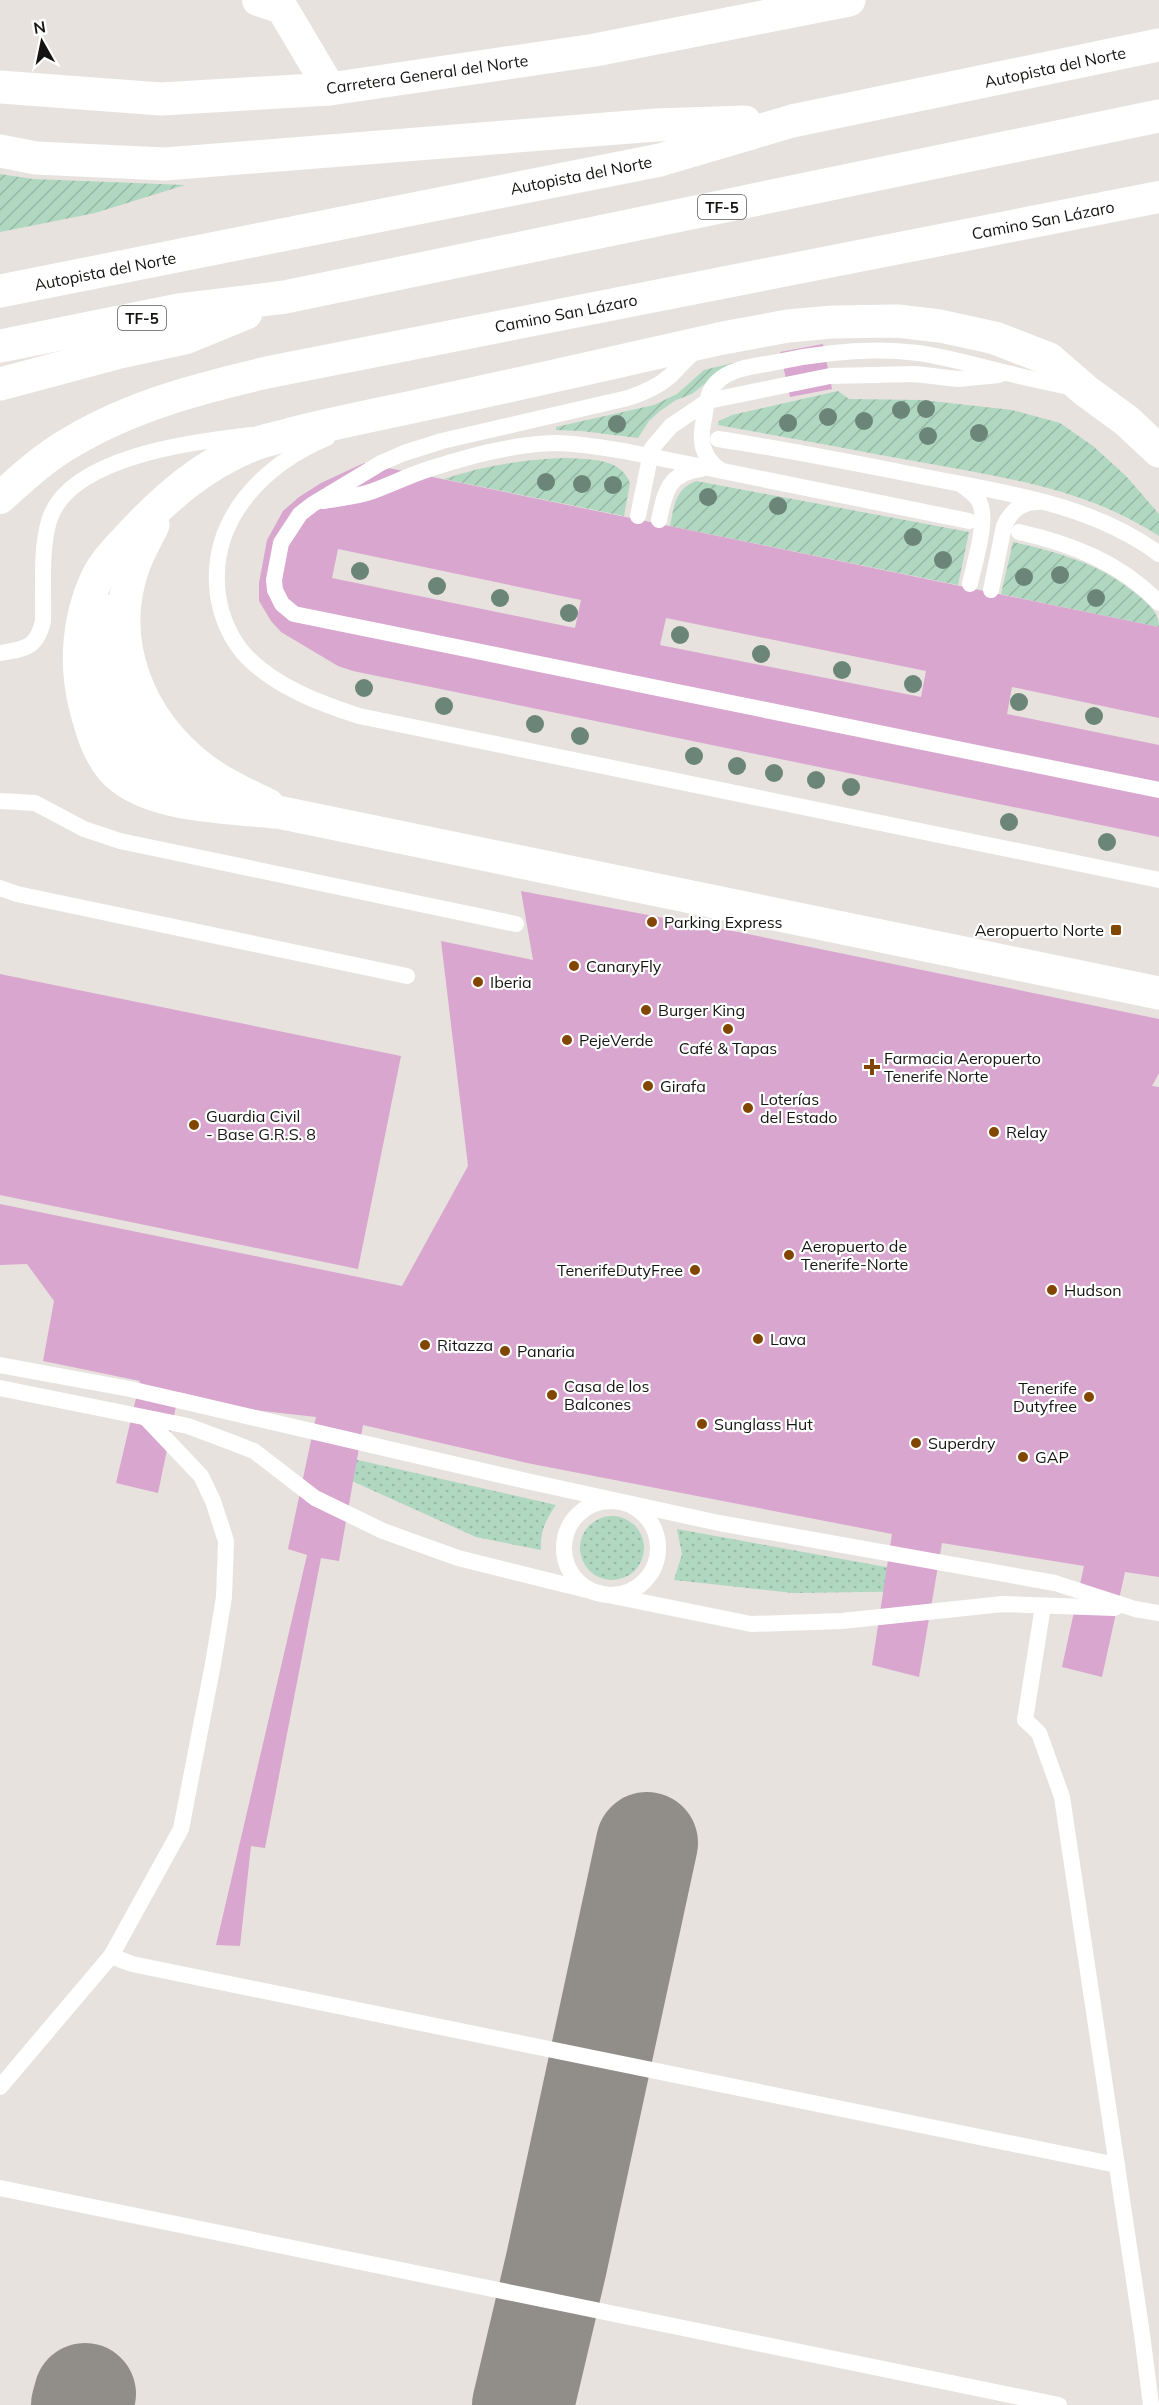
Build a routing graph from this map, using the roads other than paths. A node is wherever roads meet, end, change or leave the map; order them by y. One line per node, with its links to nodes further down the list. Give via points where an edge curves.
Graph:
1 (258, 0): 5 (street, via 282,8)
2 (849, 0): 5 (main road, Carretera General del Norte, via 595,50)
3 (1159, 45): 7 (main road, Autopista del Norte)
4 (0, 87): 5 (main road, Carretera General del Norte, via 160,99)
5 (330, 89)
6 (1159, 116): 11 (main road, TF-5)
7 (792, 121): 8 (main road, via 656,125 165,164 36,158); 10 (main road, Autopista del Norte, via 660,160)
8 (0, 151)
9 (1159, 197): 26 (street, Camino San Lázaro, via 194,390 146,406 73,441)
10 (0, 291)
11 (285, 297): 13 (main road, TF-5, via 179,310); 15 (main road, via 185,338)
12 (723, 338): 16 (main road, via 832,322 897,321 940,326 995,338 1049,359); 18 (main road); 38 (lane, via 697,350 669,378 645,392 442,441 389,460 349,482 300,513 285,533 274,580 278,598 294,614)
13 (0, 346)
14 (1008, 374): 16 (lane); 17 (lane, via 958,379 915,374 830,376); 17 (lane, via 917,353 845,351 740,369 717,382)
15 (0, 384)
16 (1086, 391): 21 (main road)
17 (708, 401): 22 (lane, via 662,435); 23 (lane, via 702,448)
18 (427, 404): 19 (main road); 41 (lane, via 350,429 282,462 259,482 236,511 222,539 216,579 219,602 234,640 246,656 294,691 359,716)
19 (323, 425): 24 (main road, via 252,445); 37 (lane, via 213,440 132,457 86,477 67,492 50,519 40,634 25,649)
20 (718, 439): 25 (lane)
21 (1159, 451)
22 (650, 457): 23 (lane); 27 (lane, via 578,444 529,445 431,468 358,495); 29 (lane)
23 (716, 470): 30 (lane, via 684,472 675,478 664,496); 31 (lane)
24 (185, 483): 40 (main road, via 156,519 135,562 124,622 134,678 144,704 183,752 205,771); 40 (main road, via 147,517 96,578 80,637 83,697 98,746 111,768 143,791 208,805)
25 (961, 484): 28 (lane); 34 (lane, via 973,493 982,508 983,521)
26 (0, 498)
27 (322, 501)
28 (1043, 502): 33 (lane, via 1110,525); 35 (lane, via 1021,505 1008,518)
29 (638, 516)
30 (659, 520)
31 (969, 521)
32 (1019, 532): 36 (lane, via 1101,560 1127,574)
33 (1159, 554)
34 (970, 584)
35 (991, 590)
36 (1159, 603)
37 (0, 653)
38 (1159, 790)
39 (0, 801): 44 (lane, via 35,803 84,829 120,841)
40 (282, 814): 46 (main road)
41 (1159, 880)
42 (0, 888): 43 (lane)
43 (8, 893): 45 (lane)
44 (516, 924)
45 (407, 976)
46 (1159, 993)
47 (0, 1365): 50 (lane, via 130,1389)
48 (0, 1388): 49 (lane)
49 (146, 1418): 51 (lane, via 188,1426 254,1451 315,1498 383,1531 458,1558); 55 (lane, via 201,1476 213,1501 226,1541 224,1597 181,1829)
50 (618, 1501): 51 (lane, via 602,1501 586,1508 566,1532 567,1564 575,1578 588,1589); 51 (lane, via 632,1505 653,1526 658,1555 645,1581 618,1594); 53 (lane, via 731,1526 1055,1583)
51 (603, 1594): 52 (lane, via 751,1624 843,1621 1003,1604)
52 (1043, 1606): 53 (lane); 57 (lane, via 1025,1720 1039,1734 1062,1797)
53 (1136, 1609): 54 (lane)
54 (1159, 1613)
55 (111, 1956): 56 (lane); 57 (lane, via 132,1964)
56 (0, 2087)
57 (1117, 2165): 60 (lane)
58 (0, 2188): 59 (lane)
59 (1059, 2405)
60 (1151, 2405)

